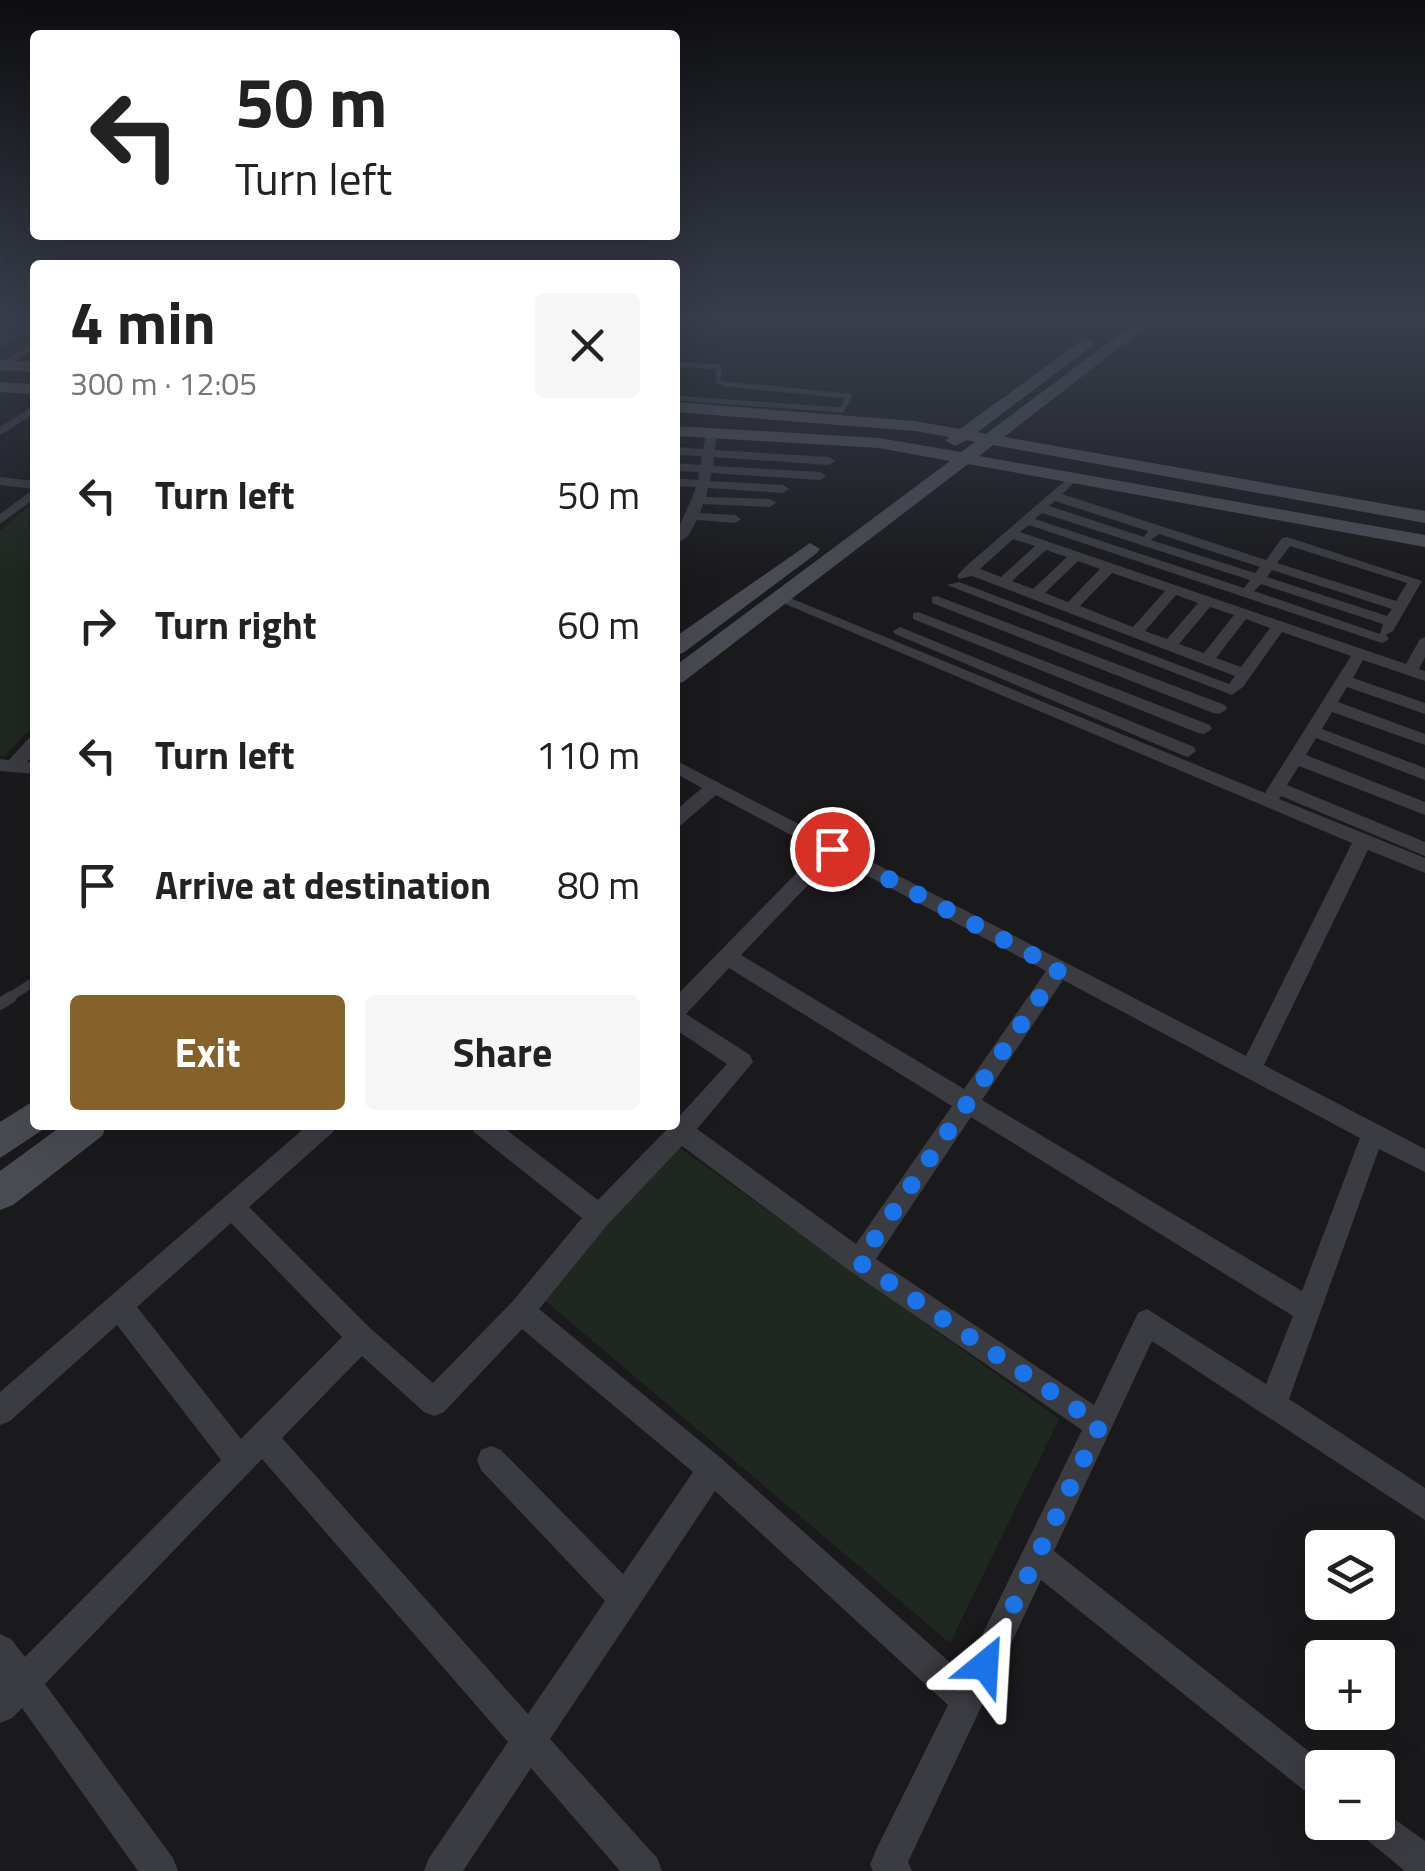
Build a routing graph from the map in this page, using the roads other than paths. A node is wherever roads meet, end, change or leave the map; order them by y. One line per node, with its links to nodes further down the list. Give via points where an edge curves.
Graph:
1 (749, 403): 2 (lane, via 842,410)
2 (846, 403)
3 (1003, 403): 9 (street)
4 (1035, 403): 10 (street)
5 (680, 407): 9 (street)
6 (30, 411): 7 (street)
7 (0, 432)
8 (680, 433): 11 (street)
9 (963, 434): 10 (street); 13 (street)
10 (990, 439): 14 (street); 32 (street)
11 (711, 443): 12 (street); 13 (street, via 879,442); 15 (street); 18 (street)
12 (680, 450)
13 (941, 452): 14 (street); 30 (street)
14 (967, 457): 19 (street); 55 (street)
15 (829, 460)
16 (680, 469): 18 (street)
17 (820, 476): 18 (street)
18 (705, 477): 21 (street); 23 (street); 28 (street)
19 (1074, 477): 25 (street); 40 (street)
20 (0, 481): 22 (street)
21 (680, 481)
22 (30, 487)
23 (784, 489)
24 (30, 493): 33 (street)
25 (1054, 496): 29 (street); 36 (street)
26 (680, 499): 28 (street)
27 (770, 502): 28 (street)
28 (695, 507): 31 (street); 34 (street); 39 (street)
29 (1042, 508): 35 (street); 41 (street)
30 (864, 509)
31 (680, 512)
32 (1425, 516)
33 (0, 520)
34 (735, 520)
35 (1028, 520): 38 (street); 43 (street)
36 (1156, 529): 41 (street); 45 (street)
37 (833, 532): 70 (street)
38 (1012, 534): 42 (street); 47 (street)
39 (680, 537)
40 (1425, 541)
41 (1145, 542): 43 (street); 48 (street)
42 (1044, 545): 44 (street); 49 (street)
43 (1132, 555): 46 (street); 53 (street)
44 (1076, 556): 46 (street); 54 (street)
45 (1269, 565): 48 (street); 52 (street, via 1280,551); 59 (street)
46 (1114, 568): 51 (street); 58 (street)
47 (970, 570): 49 (street); 50 (street)
48 (1258, 579): 53 (street); 63 (street)
49 (1003, 582): 54 (street)
50 (954, 585): 56 (street); 62 (street)
51 (1174, 589): 57 (street); 66 (street)
52 (1415, 591): 59 (street)
53 (1247, 594): 60 (street); 68 (street)
54 (1035, 595): 58 (street)
55 (778, 598): 67 (street); 78 (street)
56 (937, 600): 61 (street); 65 (street)
57 (1208, 600): 60 (street); 71 (street)
58 (1064, 606): 62 (street); 66 (street)
59 (1400, 607): 63 (street)
60 (1239, 611): 64 (street); 75 (street)
61 (918, 616): 67 (street); 72 (street)
62 (1042, 618): 65 (street); 73 (street)
63 (1391, 622): 68 (street)
64 (1280, 625): 74 (street); 80 (street)
65 (1027, 635): 72 (street); 77 (street)
66 (1144, 636): 71 (street); 73 (street)
67 (894, 637): 76 (street); 92 (street)
68 (1382, 639): 74 (street)
69 (1425, 642): 79 (street)
70 (680, 644)
71 (1170, 646): 75 (street)
72 (1009, 652): 76 (street); 82 (street)
73 (1138, 654): 77 (street); 83 (street)
74 (1366, 655): 79 (street); 81 (street)
75 (1207, 659): 80 (street)
76 (991, 669): 87 (street)
77 (1123, 672): 82 (street); 85 (street)
78 (680, 673)
79 (1418, 673)
80 (1245, 674): 83 (street)
81 (1344, 680): 84 (street); 86 (street)
82 (1107, 690): 87 (street); 88 (street)
83 (1232, 690): 85 (street)
84 (1329, 705): 89 (street); 90 (street)
85 (1218, 709): 88 (street)
86 (1425, 709)
87 (1089, 710): 92 (street)
88 (1204, 729): 92 (street)
89 (1312, 731): 93 (street); 96 (street)
90 (1425, 740)
91 (30, 746): 94 (street)
92 (1183, 757): 98 (street)
93 (1296, 758): 98 (street); 99 (street)
94 (6, 766)
95 (680, 769): 97 (street)
96 (1425, 774)
97 (714, 787): 100 (street); 102 (street)
98 (1273, 794): 101 (street); 103 (street)
99 (1425, 809)
100 (680, 817)
101 (1363, 840): 104 (street); 111 (street)
102 (832, 849): 105 (street); 106 (street)
103 (1425, 849)
104 (1425, 866)
105 (727, 957): 109 (street); 112 (street)
106 (1059, 969): 111 (street); 112 (street)
107 (30, 983): 108 (lane)
108 (0, 1004)
109 (680, 1009)
110 (680, 1018): 117 (street, via 742,1062)
111 (1250, 1070): 118 (street)
112 (968, 1103): 124 (street); 126 (street)
113 (30, 1120): 119 (street)
114 (83, 1130): 121 (street)
115 (319, 1130): 122 (street)
116 (488, 1130): 123 (street)
117 (681, 1132): 123 (street); 124 (street)
118 (1373, 1134): 120 (street); 126 (street)
119 (0, 1142)
120 (1425, 1161)
121 (0, 1193)
122 (232, 1207): 125 (street); 128 (street)
123 (599, 1216): 127 (street)
124 (859, 1262): 131 (street)
125 (120, 1307): 130 (street); 132 (street)
126 (1308, 1310): 129 (street)
127 (521, 1312): 128 (street, via 434,1402); 134 (street)
128 (361, 1336): 132 (street)
129 (1273, 1404): 131 (street, via 1148,1322); 135 (street)
130 (0, 1410)
131 (1100, 1425): 136 (street)
132 (251, 1449): 139 (street); 141 (street)
133 (492, 1460): 137 (street)
134 (712, 1470): 137 (street); 140 (street)
135 (1425, 1505)
136 (1038, 1558): 140 (street); 142 (street)
137 (623, 1597): 141 (street)
138 (0, 1650): 139 (street)
139 (11, 1694): 145 (street)
140 (967, 1700): 148 (street, via 888,1864)
141 (527, 1739): 146 (street); 147 (street)
142 (1305, 1770)
143 (1395, 1840): 144 (street)
144 (1425, 1864)
145 (160, 1871)
146 (442, 1871)
147 (644, 1871)
148 (894, 1871)

